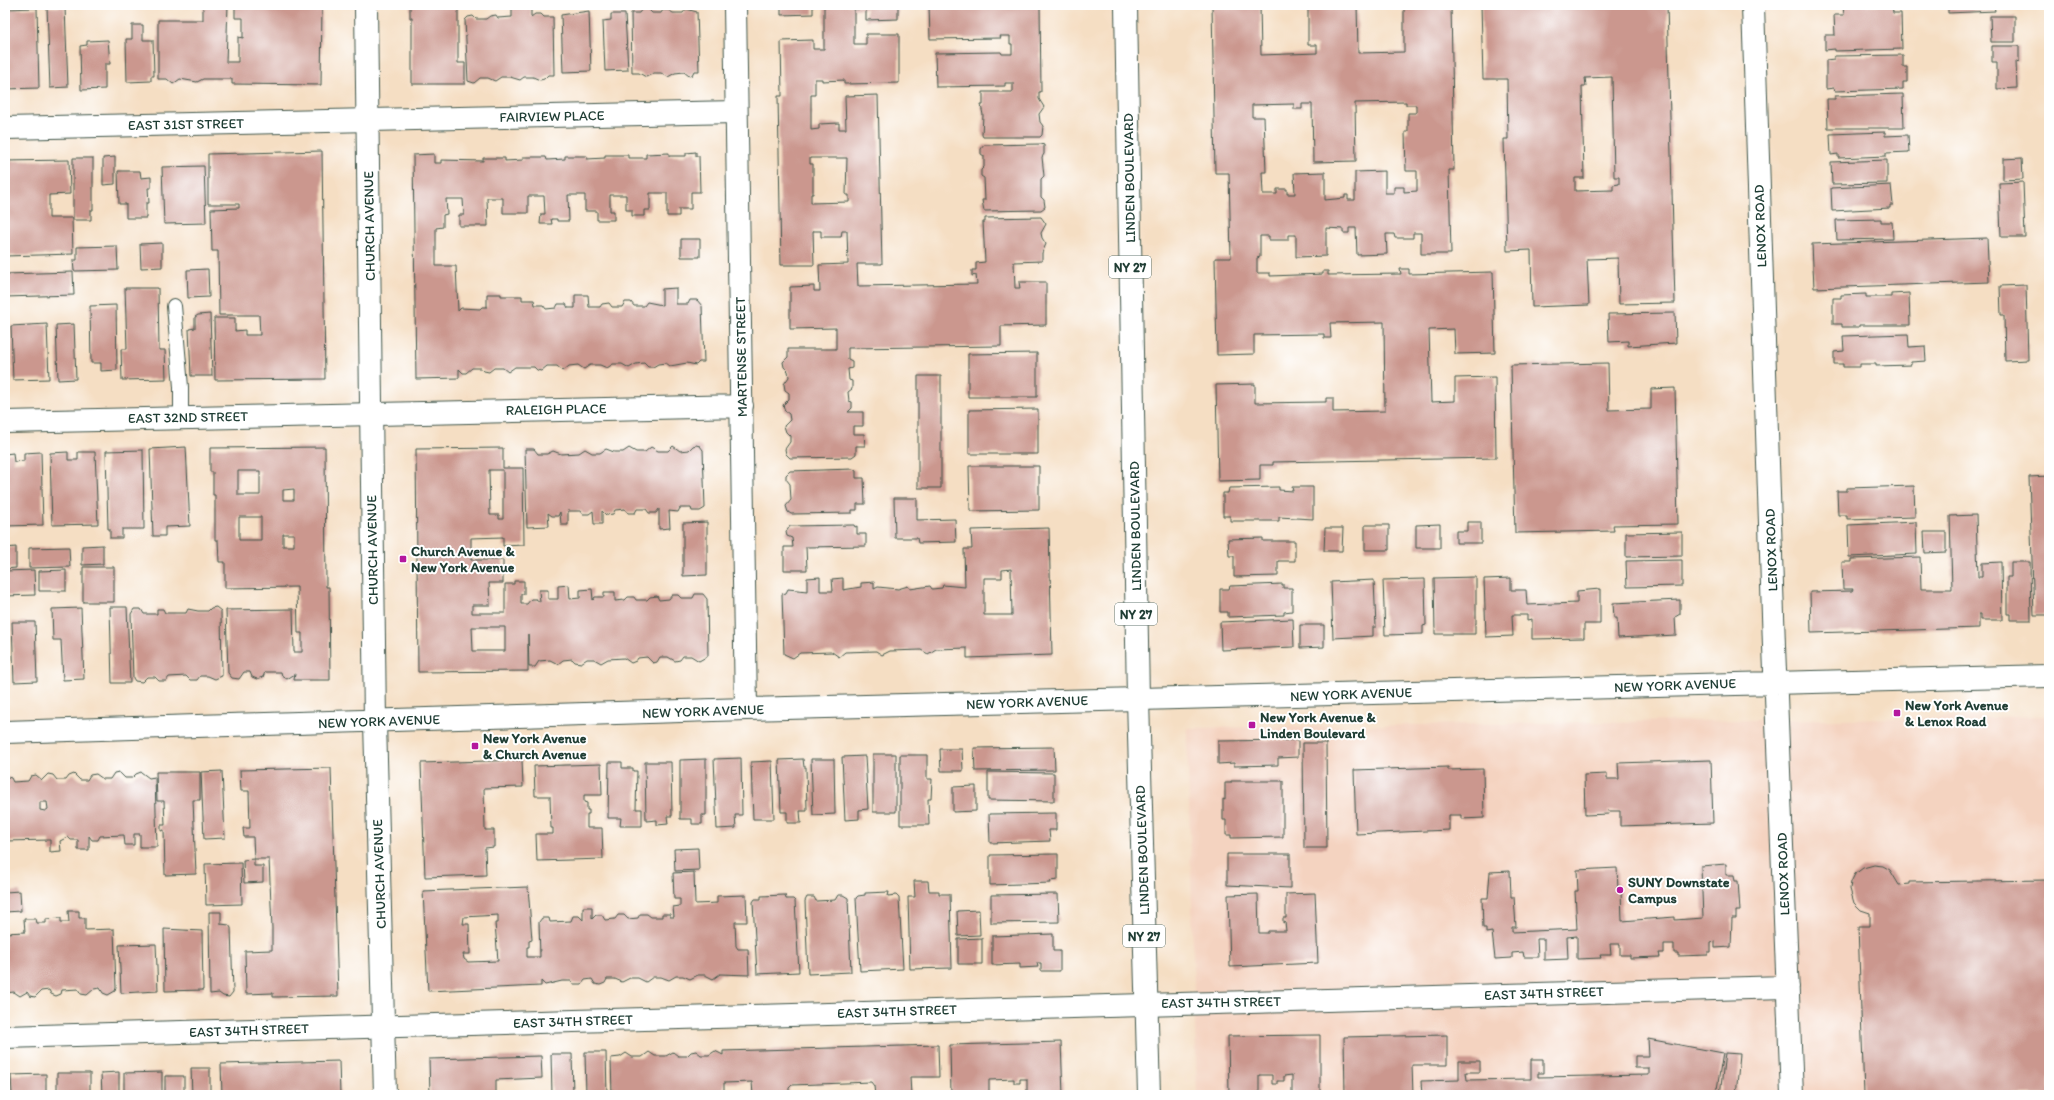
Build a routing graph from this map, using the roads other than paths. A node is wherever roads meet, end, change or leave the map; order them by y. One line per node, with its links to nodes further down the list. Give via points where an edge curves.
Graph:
1 (366, 5): 6 (main road, CHURCH AVENUE)
2 (735, 5): 5 (main road, MARTENSE STREET)
3 (1126, 5): 15 (main road, LINDEN BOULEVARD / NY 27)
4 (1753, 5): 14 (main road, LENOX ROAD)
5 (736, 112): 6 (main road, FAIRVIEW PLACE); 9 (main road, MARTENSE STREET)
6 (368, 119): 7 (main road, EAST 31ST STREET); 10 (main road, CHURCH AVENUE)
7 (5, 128)
8 (174, 306): 11 (lane)
9 (742, 406): 10 (main road, RALEIGH PLACE); 16 (main road, MARTENSE STREET)
10 (370, 413): 11 (main road, EAST 32ND STREET); 17 (main road, CHURCH AVENUE)
11 (181, 418): 12 (main road, EAST 32ND STREET)
12 (5, 422)
13 (2049, 676): 14 (main road, NEW YORK AVENUE)
14 (1775, 683): 15 (main road, NEW YORK AVENUE); 19 (main road, LENOX ROAD)
15 (1138, 699): 16 (main road, NEW YORK AVENUE); 20 (main road, LINDEN BOULEVARD / NY 27)
16 (746, 710): 17 (main road, NEW YORK AVENUE)
17 (375, 722): 18 (main road, NEW YORK AVENUE); 21 (main road, CHURCH AVENUE)
18 (5, 732)
19 (1788, 987): 20 (main road, EAST 34TH STREET); 25 (main road, LENOX ROAD)
20 (1146, 1004): 21 (main road, EAST 34TH STREET); 24 (main road, LINDEN BOULEVARD / NY 27)
21 (382, 1026): 22 (main road, EAST 34TH STREET); 23 (main road, CHURCH AVENUE)
22 (5, 1037)
23 (385, 1095)
24 (1149, 1095)
25 (1792, 1095)

